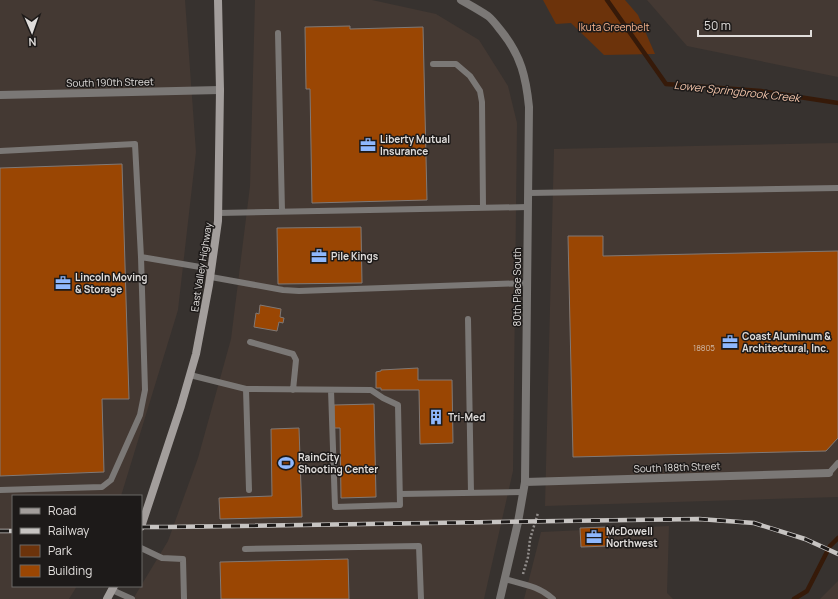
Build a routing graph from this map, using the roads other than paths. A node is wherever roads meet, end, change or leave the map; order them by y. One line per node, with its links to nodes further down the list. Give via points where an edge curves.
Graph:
1 (218, 0): 5 (main road, East Valley Highway)
2 (461, 0): 9 (street, 80th Place South, via 489,17 499,28 516,51 523,69 529,107)
3 (278, 33): 12 (lane)
4 (433, 64): 11 (lane, via 456,64 470,76 480,91)
5 (220, 90): 6 (street, South 190th Street); 13 (main road, East Valley Highway)
6 (0, 95)
7 (0, 151): 14 (lane, via 135,144)
8 (838, 188): 9 (lane)
9 (528, 193): 10 (street, 80th Place South)
10 (528, 206): 11 (lane); 16 (street, 80th Place South)
11 (483, 207): 12 (lane)
12 (282, 211): 13 (lane)
13 (218, 213): 15 (main road, East Valley Highway)
14 (141, 257): 15 (lane); 26 (lane, via 145,390 140,415 111,480 102,487)
15 (211, 273): 16 (lane, via 283,290 299,291); 19 (main road, East Valley Highway)
16 (527, 283): 25 (street, 80th Place South)
17 (468, 319): 29 (lane)
18 (250, 342): 21 (lane, via 293,354 296,360)
19 (190, 375): 20 (lane); 31 (main road, East Valley Highway)
20 (246, 389): 21 (lane); 27 (lane)
21 (293, 390): 22 (lane)
22 (331, 390): 30 (lane, via 371,390 398,405); 30 (lane, via 335,507 400,505)
23 (838, 463): 24 (lane)
24 (829, 473): 25 (street, South 188th Street)
25 (525, 482): 28 (street, 80th Place South)
26 (0, 490)
27 (248, 490)
28 (524, 492): 29 (lane); 34 (street, 80th Place South)
29 (471, 493): 30 (lane)
30 (400, 494)
31 (142, 524)
32 (142, 548): 38 (lane, via 162,558 183,559)
33 (245, 549): 39 (lane, via 419,546)
34 (505, 579): 40 (street, 80th Place South); 41 (lane, via 532,586)
35 (113, 588): 36 (main road); 37 (lane)
36 (107, 599)
37 (132, 599)
38 (184, 599)
39 (421, 599)
40 (500, 599)
41 (553, 599)

